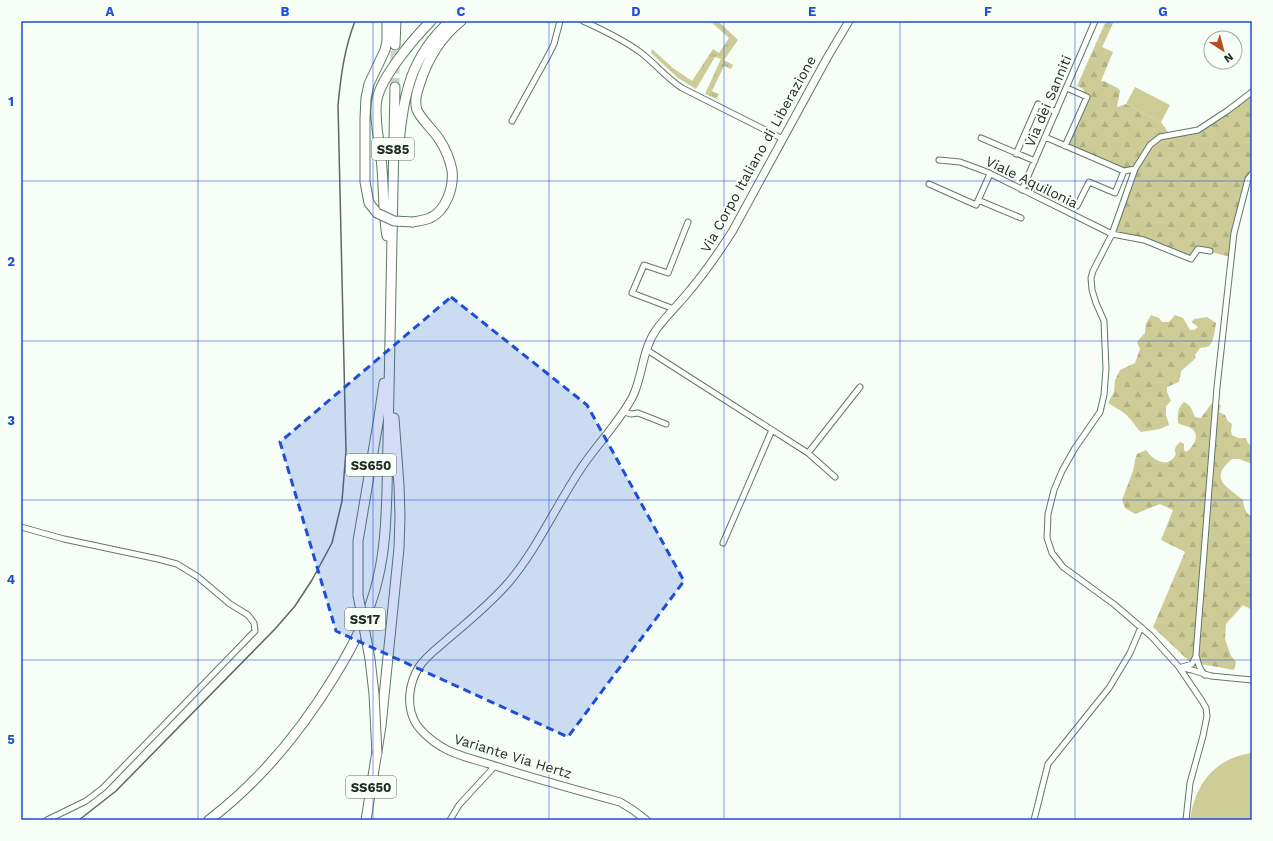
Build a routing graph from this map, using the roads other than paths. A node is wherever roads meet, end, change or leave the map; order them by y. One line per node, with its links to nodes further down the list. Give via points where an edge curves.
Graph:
1 (387, 21): 5 (highway, bridge, via 387,41 369,84 366,98 365,182 369,203 377,213 394,221 413,222 432,217 442,209 451,186 452,171 447,156 435,133 418,111 416,100 430,56 446,35)
2 (396, 21): 10 (highway)
3 (431, 21): 37 (highway, via 408,47 383,85 376,108 386,228)
4 (450, 21): 31 (highway, via 422,53 413,71 402,114 398,188)
5 (462, 21)
6 (560, 21): 15 (street, via 554,44)
7 (582, 21): 18 (street, via 628,44 682,88)
8 (849, 21): 18 (street, Via Corpo Italiano di Liberazione)
9 (1095, 21): 12 (street, Via dei Sanniti)
10 (395, 45)
11 (394, 87): 31 (highway, SS85)
12 (1067, 88): 14 (street, Via dei Sanniti); 19 (street, via 1087,97)
13 (1252, 92): 23 (street, via 1198,130 1160,137 1150,145)
14 (1056, 112): 16 (street, Via dei Sanniti); 20 (street, via 1038,104)
15 (512, 121)
16 (1045, 137): 19 (street); 22 (street, Via dei Sanniti)
17 (981, 138): 20 (street)
18 (783, 139): 38 (street, Via Corpo Italiano di Liberazione, via 732,232 714,260)
19 (1065, 146): 24 (street)
20 (1016, 154): 22 (street)
21 (939, 160): 25 (street, Viale Aquilonia, via 960,162)
22 (1035, 161): 27 (street, Via dei Sanniti)
23 (1135, 170): 24 (street); 34 (street)
24 (1124, 171): 27 (street, via 1115,193 1089,182 1077,206)
25 (990, 174): 29 (street, Viale Aquilonia); 30 (street)
26 (1252, 174): 52 (street, via 1248,179 1234,233 1217,387)
27 (1025, 183): 29 (street, Via dei Sanniti)
28 (929, 184): 30 (street, via 976,205)
29 (1022, 190): 34 (street, Viale Aquilonia)
30 (978, 200): 32 (street)
31 (392, 212): 35 (highway, SS85)
32 (1021, 218)
33 (688, 222): 38 (street, via 668,274 644,265 632,293)
34 (1112, 234): 36 (street, Viale Aquilonia, via 1144,240 1191,259 1198,249); 51 (street, via 1091,278 1092,290 1104,321 1104,395 1100,412 1075,448 1054,490 1048,514 1047,538 1052,553 1063,567)
35 (392, 236): 37 (highway, SS17)
36 (1210, 251)
37 (391, 257): 39 (highway, SS17)
38 (674, 309): 40 (street, Via Corpo Italiano di Liberazione, via 656,330)
39 (390, 335): 41 (highway, SS17); 58 (highway, SS650, bridge, via 384,348 382,396 358,541 358,595 370,659)
40 (646, 350): 43 (street, Via Corpo Italiano di Liberazione, via 639,382); 45 (street)
41 (390, 364): 58 (highway, SS650, bridge, via 399,485 399,548); 61 (highway, SS17, via 384,541 378,579 356,640 300,727 250,784)
42 (860, 387): 46 (street)
43 (624, 412): 44 (street, via 638,413); 50 (street, Via Corpo Italiano di Liberazione, via 580,469 542,534)
44 (666, 424)
45 (772, 430): 46 (street); 49 (street)
46 (808, 453): 47 (street)
47 (835, 477)
48 (21, 527): 60 (street, via 177,564 248,615 254,622 255,631 104,788 86,801)
49 (722, 544)
50 (511, 580): 59 (street, Variante Via Hertz, via 420,665 410,694 416,723 430,738 451,752)
51 (1140, 627): 54 (street); 65 (street, via 1130,653 1110,688 1048,764)
52 (1196, 655): 53 (street); 55 (street)
53 (1198, 665): 55 (street, via 1197,669); 56 (street)
54 (1179, 667): 55 (street); 66 (street, via 1202,701 1207,716 1190,783)
55 (1193, 668): 56 (street)
56 (1205, 674): 57 (street)
57 (1252, 680)
58 (377, 754): 62 (highway, SS650)
59 (495, 766): 63 (street, via 459,805); 64 (street, Variante Via Hertz, via 620,802)
60 (47, 820)
61 (209, 820)
62 (366, 820)
63 (450, 820)
64 (646, 820)
65 (1034, 820)
66 (1186, 820)

